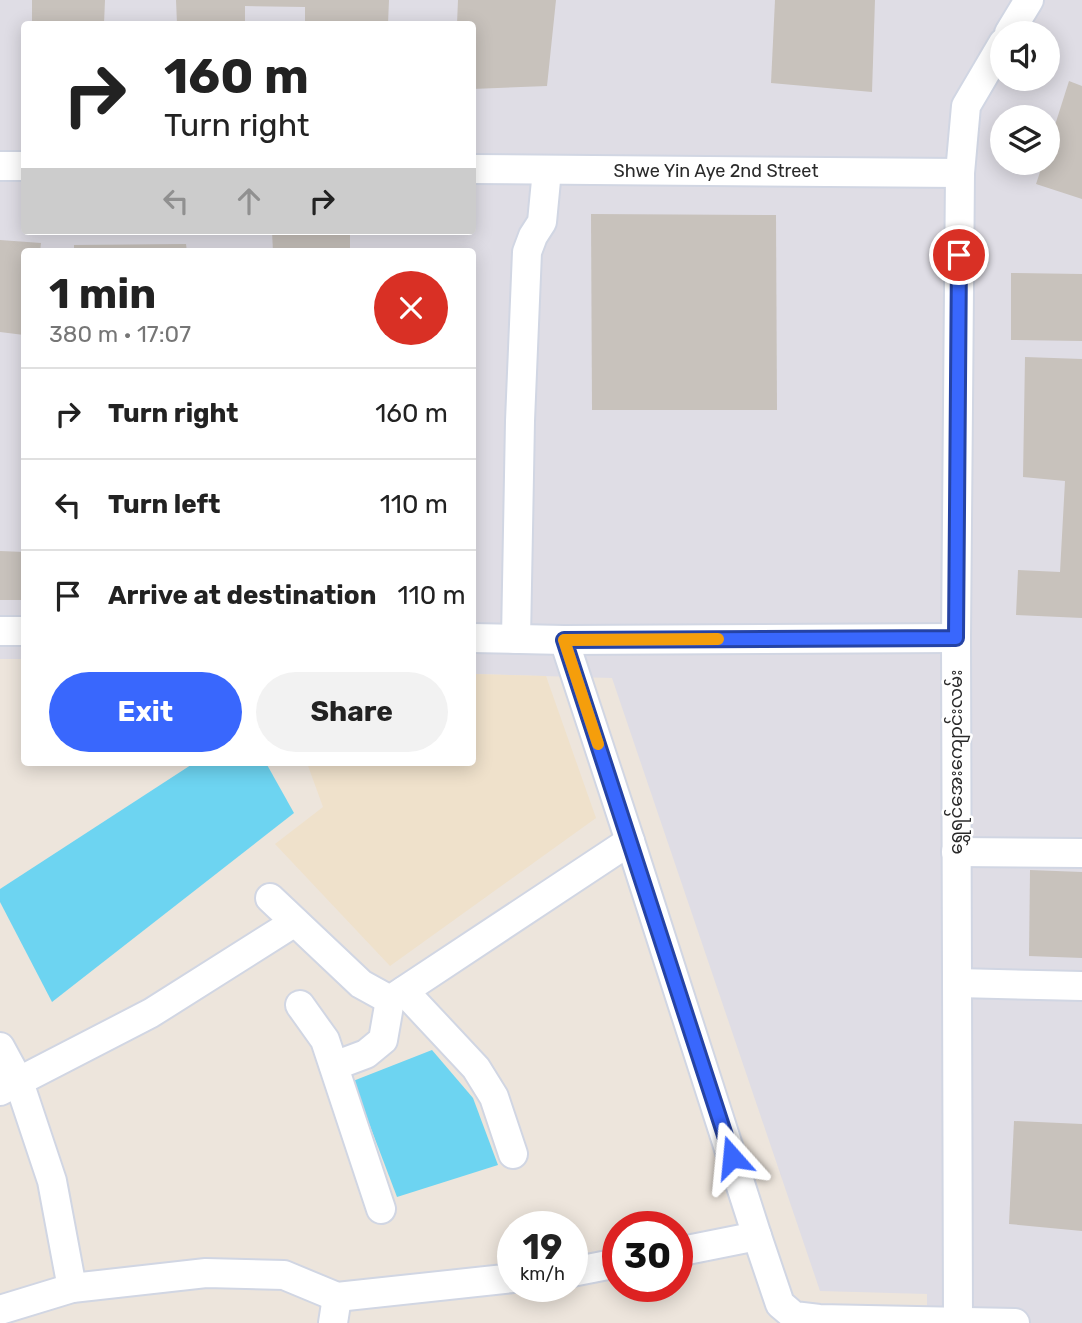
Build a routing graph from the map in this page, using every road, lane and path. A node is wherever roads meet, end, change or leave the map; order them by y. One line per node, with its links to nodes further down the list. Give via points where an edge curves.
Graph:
1 (1029, 0): 2 (street)
2 (1016, 21)
3 (990, 65): 8 (street, ရွှေရင်အေးကျောင်းလမ်း, via 966,106)
4 (0, 166): 5 (street)
5 (21, 166)
6 (476, 169): 7 (street, Shwe Yin Aye 2nd Street)
7 (547, 170): 8 (street, Shwe Yin Aye 2nd Street); 13 (street, via 542,222 527,252)
8 (960, 173): 12 (street, ရွှေရင်အေးကျောင်းလမ်း)
9 (0, 631): 10 (street)
10 (21, 631)
11 (476, 638): 13 (street)
12 (956, 638): 14 (street); 16 (street, ရွှေရင်အေးကျောင်းလမ်း)
13 (516, 639): 14 (street)
14 (564, 640): 15 (street)
15 (630, 841): 22 (street); 29 (street)
16 (956, 852): 17 (street); 20 (street, ရွှေရင်အေးကျောင်းလမ်း)
17 (1082, 853)
18 (270, 898): 19 (street)
19 (295, 922): 22 (street, via 361,984); 26 (street, via 151,1013)
20 (957, 983): 21 (street); 35 (street, ရွှေရင်အေးကျောင်းလမ်း)
21 (1082, 986)
22 (397, 996): 25 (street, via 383,1040 366,1054); 27 (street, via 476,1068 494,1097)
23 (300, 1005): 25 (street, via 325,1040)
24 (0, 1047): 26 (street)
25 (334, 1066): 28 (street)
26 (9, 1086): 32 (street, via 52,1181)
27 (513, 1154)
28 (381, 1209)
29 (757, 1236): 30 (street); 35 (street, via 780,1304 794,1316)
30 (693, 1249)
31 (497, 1281): 34 (street)
32 (72, 1288): 33 (street); 34 (street, via 206,1273 284,1275)
33 (0, 1310)
34 (335, 1310)
35 (958, 1322): 36 (street)
36 (1015, 1323)

